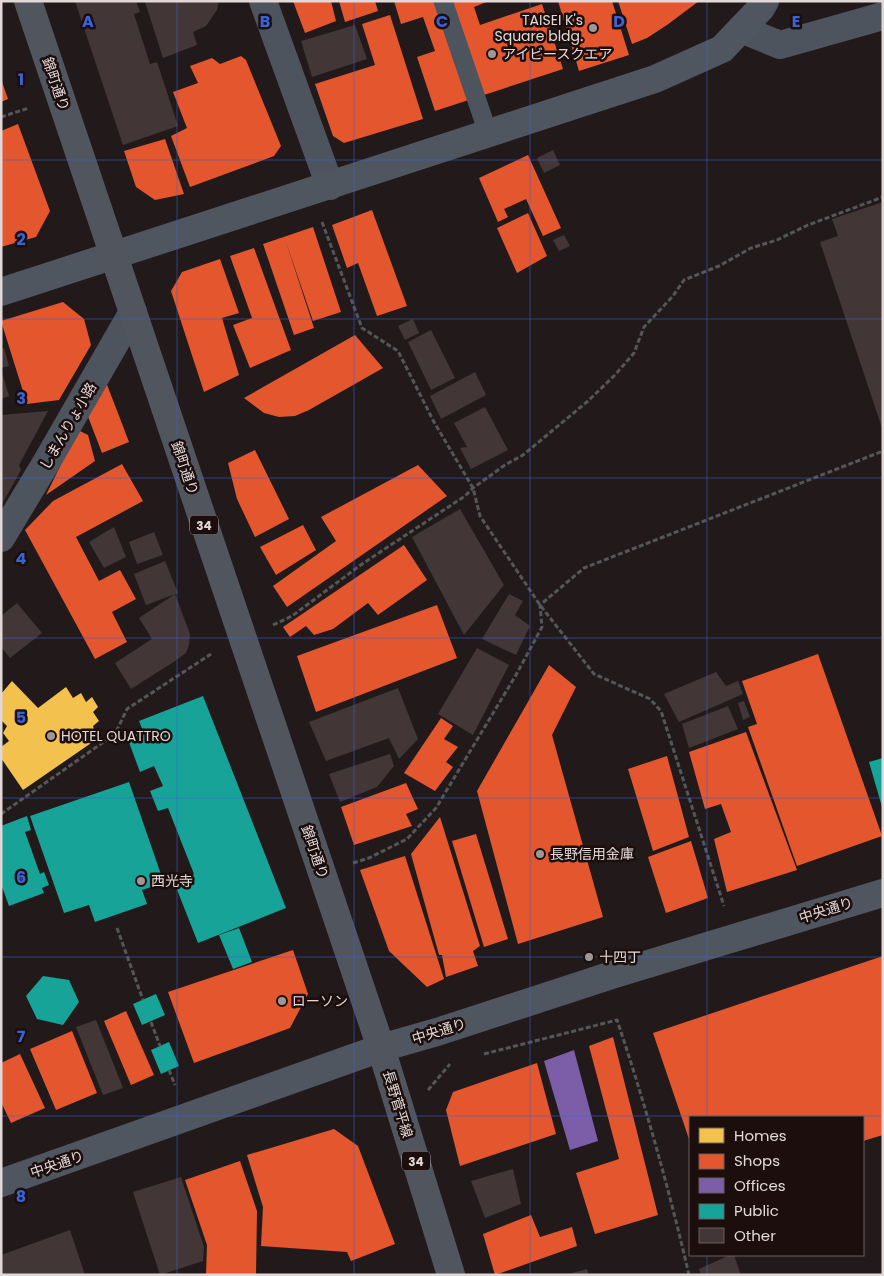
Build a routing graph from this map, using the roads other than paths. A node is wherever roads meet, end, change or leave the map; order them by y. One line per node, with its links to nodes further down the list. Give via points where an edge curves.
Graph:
1 (28, 1): 9 (main road, 錦町通り / 34)
2 (263, 1): 8 (street)
3 (443, 1): 7 (lane)
4 (765, 1): 6 (street)
5 (883, 16): 6 (street, via 780,45)
6 (741, 29): 7 (street, via 722,49 655,79)
7 (488, 133): 8 (street)
8 (320, 189): 9 (street)
9 (114, 256): 10 (street); 11 (main road, 錦町通り / 34)
10 (1, 292)
11 (133, 312): 12 (street, しまんりょ小路); 14 (main road, 錦町通り / 34)
12 (1, 538)
13 (883, 894): 14 (street, 中央通り)
14 (381, 1048): 15 (street, 中央通り); 16 (main road, 長野菅平線 / 34)
15 (1, 1183)
16 (451, 1275)

